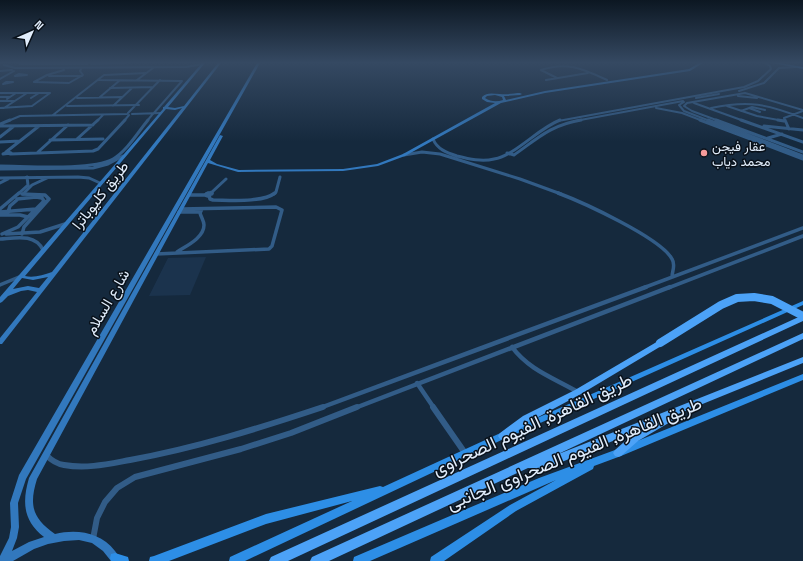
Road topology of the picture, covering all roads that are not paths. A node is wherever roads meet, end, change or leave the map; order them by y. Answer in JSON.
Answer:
{"nodes":[{"id":1,"x":85,"y":89,"type":"edge"},
{"id":2,"x":88,"y":89,"type":"edge"},
{"id":3,"x":109,"y":89,"type":"edge"},
{"id":4,"x":131,"y":89,"type":"edge"},
{"id":5,"x":153,"y":89,"type":"edge"},
{"id":6,"x":175,"y":89,"type":"edge"},
{"id":7,"x":181,"y":89,"type":"edge"},
{"id":8,"x":199,"y":89,"type":"edge"},
{"id":9,"x":244,"y":89,"type":"edge"},
{"id":10,"x":246,"y":89,"type":"edge"},
{"id":11,"x":550,"y":89,"type":"edge"},
{"id":12,"x":565,"y":89,"type":"edge"},
{"id":13,"x":735,"y":89,"type":"edge"},
{"id":14,"x":742,"y":89,"type":"edge"},
{"id":15,"x":39,"y":92,"type":"junction"},
{"id":16,"x":0,"y":93,"type":"edge"},
{"id":17,"x":17,"y":93,"type":"junction"},
{"id":18,"x":27,"y":93,"type":"junction"},
{"id":19,"x":517,"y":94,"type":"junction"},
{"id":20,"x":711,"y":94,"type":"junction"},
{"id":21,"x":501,"y":95,"type":"junction"},
{"id":22,"x":522,"y":96,"type":"junction"},
{"id":23,"x":0,"y":97,"type":"edge"},
{"id":24,"x":10,"y":97,"type":"junction"},
{"id":25,"x":122,"y":97,"type":"junction"},
{"id":26,"x":31,"y":98,"type":"dead end"},
{"id":27,"x":77,"y":98,"type":"junction"},
{"id":28,"x":99,"y":98,"type":"junction"},
{"id":29,"x":7,"y":99,"type":"dead end"},
{"id":30,"x":0,"y":101,"type":"edge"},
{"id":31,"x":15,"y":101,"type":"junction"},
{"id":32,"x":693,"y":101,"type":"junction"},
{"id":33,"x":502,"y":102,"type":"junction"},
{"id":34,"x":137,"y":105,"type":"junction"},
{"id":35,"x":67,"y":106,"type":"junction"},
{"id":36,"x":113,"y":106,"type":"junction"},
{"id":37,"x":725,"y":106,"type":"junction"},
{"id":38,"x":184,"y":107,"type":"junction"},
{"id":39,"x":0,"y":108,"type":"edge"},
{"id":40,"x":4,"y":108,"type":"junction"},
{"id":41,"x":164,"y":108,"type":"junction"},
{"id":42,"x":642,"y":108,"type":"junction"},
{"id":43,"x":710,"y":108,"type":"junction"},
{"id":44,"x":748,"y":108,"type":"junction"},
{"id":45,"x":772,"y":108,"type":"junction"},
{"id":46,"x":765,"y":110,"type":"junction"},
{"id":47,"x":612,"y":111,"type":"junction"},
{"id":48,"x":741,"y":111,"type":"junction"},
{"id":49,"x":803,"y":111,"type":"edge"},
{"id":50,"x":180,"y":112,"type":"junction"},
{"id":51,"x":602,"y":112,"type":"junction"},
{"id":52,"x":687,"y":112,"type":"junction"},
{"id":53,"x":760,"y":112,"type":"junction"},
{"id":54,"x":616,"y":113,"type":"junction"},
{"id":55,"x":682,"y":113,"type":"junction"},
{"id":56,"x":129,"y":114,"type":"junction"},
{"id":57,"x":152,"y":114,"type":"junction"},
{"id":58,"x":159,"y":114,"type":"junction"},
{"id":59,"x":606,"y":114,"type":"junction"},
{"id":60,"x":54,"y":115,"type":"junction"},
{"id":61,"x":80,"y":115,"type":"junction"},
{"id":62,"x":103,"y":115,"type":"junction"},
{"id":63,"x":793,"y":115,"type":"junction"},
{"id":64,"x":757,"y":116,"type":"junction"},
{"id":65,"x":803,"y":118,"type":"edge"},
{"id":66,"x":784,"y":121,"type":"junction"},
{"id":67,"x":93,"y":124,"type":"junction"},
{"id":68,"x":755,"y":124,"type":"junction"},
{"id":69,"x":0,"y":125,"type":"edge"},
{"id":70,"x":69,"y":125,"type":"junction"},
{"id":71,"x":14,"y":126,"type":"junction"},
{"id":72,"x":40,"y":126,"type":"junction"},
{"id":73,"x":44,"y":126,"type":"junction"},
{"id":74,"x":115,"y":129,"type":"junction"},
{"id":75,"x":789,"y":129,"type":"junction"},
{"id":76,"x":803,"y":130,"type":"edge"},
{"id":77,"x":782,"y":134,"type":"junction"},
{"id":78,"x":0,"y":137,"type":"edge"},
{"id":79,"x":768,"y":138,"type":"junction"},
{"id":80,"x":103,"y":139,"type":"junction"},
{"id":81,"x":433,"y":139,"type":"junction"},
{"id":82,"x":50,"y":140,"type":"junction"},
{"id":83,"x":77,"y":140,"type":"junction"},
{"id":84,"x":20,"y":141,"type":"junction"},
{"id":85,"x":0,"y":142,"type":"edge"},
{"id":86,"x":803,"y":142,"type":"edge"},
{"id":87,"x":38,"y":152,"type":"junction"},
{"id":88,"x":61,"y":152,"type":"junction"},
{"id":89,"x":803,"y":152,"type":"edge"},
{"id":90,"x":507,"y":153,"type":"junction"},
{"id":91,"x":4,"y":154,"type":"edge"},
{"id":92,"x":404,"y":155,"type":"junction"},
{"id":93,"x":456,"y":155,"type":"junction"},
{"id":94,"x":123,"y":156,"type":"junction"},
{"id":95,"x":803,"y":156,"type":"edge"},
{"id":96,"x":452,"y":158,"type":"junction"},
{"id":97,"x":803,"y":159,"type":"edge"},
{"id":98,"x":208,"y":161,"type":"junction"},
{"id":99,"x":0,"y":166,"type":"edge"},
{"id":100,"x":88,"y":168,"type":"junction"},
{"id":101,"x":0,"y":169,"type":"edge"},
{"id":102,"x":28,"y":177,"type":"junction"},
{"id":103,"x":48,"y":177,"type":"junction"},
{"id":104,"x":82,"y":177,"type":"junction"},
{"id":105,"x":280,"y":177,"type":"dead end"},
{"id":106,"x":0,"y":178,"type":"edge"},
{"id":107,"x":10,"y":178,"type":"junction"},
{"id":108,"x":226,"y":178,"type":"dead end"},
{"id":109,"x":0,"y":183,"type":"edge"},
{"id":110,"x":100,"y":183,"type":"junction"},
{"id":111,"x":28,"y":185,"type":"junction"},
{"id":112,"x":32,"y":185,"type":"junction"},
{"id":113,"x":22,"y":194,"type":"junction"},
{"id":114,"x":190,"y":194,"type":"junction"},
{"id":115,"x":211,"y":194,"type":"junction"},
{"id":116,"x":17,"y":199,"type":"junction"},
{"id":117,"x":4,"y":206,"type":"junction"},
{"id":118,"x":10,"y":206,"type":"junction"},
{"id":119,"x":36,"y":208,"type":"junction"},
{"id":120,"x":0,"y":209,"type":"edge"},
{"id":121,"x":201,"y":210,"type":"junction"},
{"id":122,"x":180,"y":211,"type":"junction"},
{"id":123,"x":8,"y":212,"type":"junction"},
{"id":124,"x":18,"y":213,"type":"junction"},
{"id":125,"x":0,"y":214,"type":"edge"},
{"id":126,"x":28,"y":217,"type":"junction"},
{"id":127,"x":65,"y":224,"type":"junction"},
{"id":128,"x":803,"y":228,"type":"edge"},
{"id":129,"x":40,"y":232,"type":"junction"},
{"id":130,"x":1,"y":234,"type":"edge"},
{"id":131,"x":22,"y":234,"type":"junction"},
{"id":132,"x":803,"y":236,"type":"edge"},
{"id":133,"x":0,"y":239,"type":"edge"},
{"id":134,"x":33,"y":240,"type":"junction"},
{"id":135,"x":43,"y":250,"type":"junction"},
{"id":136,"x":176,"y":253,"type":"junction"},
{"id":137,"x":156,"y":254,"type":"junction"},
{"id":138,"x":54,"y":273,"type":"junction"},
{"id":139,"x":21,"y":276,"type":"junction"},
{"id":140,"x":672,"y":277,"type":"junction"},
{"id":141,"x":0,"y":285,"type":"edge"},
{"id":142,"x":40,"y":291,"type":"junction"},
{"id":143,"x":2,"y":294,"type":"edge"},
{"id":144,"x":0,"y":301,"type":"edge"},
{"id":145,"x":803,"y":302,"type":"edge"},
{"id":146,"x":803,"y":317,"type":"edge"},
{"id":147,"x":562,"y":318,"type":"junction"},
{"id":148,"x":545,"y":325,"type":"junction"},
{"id":149,"x":569,"y":326,"type":"junction"},
{"id":150,"x":552,"y":332,"type":"junction"},
{"id":151,"x":803,"y":336,"type":"edge"},
{"id":152,"x":0,"y":342,"type":"edge"},
{"id":153,"x":512,"y":347,"type":"junction"},
{"id":154,"x":803,"y":360,"type":"edge"},
{"id":155,"x":85,"y":367,"type":"junction"},
{"id":156,"x":94,"y":367,"type":"junction"},
{"id":157,"x":803,"y":376,"type":"edge"},
{"id":158,"x":417,"y":383,"type":"junction"},
{"id":159,"x":578,"y":392,"type":"junction"},
{"id":160,"x":677,"y":411,"type":"junction"},
{"id":161,"x":503,"y":436,"type":"junction"},
{"id":162,"x":465,"y":453,"type":"junction"},
{"id":163,"x":618,"y":453,"type":"junction"},
{"id":164,"x":46,"y":455,"type":"junction"},
{"id":165,"x":598,"y":460,"type":"junction"},
{"id":166,"x":527,"y":464,"type":"junction"},
{"id":167,"x":390,"y":488,"type":"junction"},
{"id":168,"x":53,"y":538,"type":"junction"},
{"id":169,"x":92,"y":539,"type":"junction"},
{"id":170,"x":118,"y":560,"type":"edge"},
{"id":171,"x":3,"y":561,"type":"edge"},
{"id":172,"x":154,"y":561,"type":"edge"},
{"id":173,"x":234,"y":561,"type":"edge"},
{"id":174,"x":275,"y":561,"type":"edge"},
{"id":175,"x":316,"y":561,"type":"edge"},
{"id":176,"x":358,"y":561,"type":"edge"},
{"id":177,"x":435,"y":561,"type":"edge"}],
"edges":[{"from":1,"to":60,"type":"street"},
{"from":2,"to":27,"type":"street"},
{"from":3,"to":28,"type":"street"},
{"from":4,"to":25,"type":"street"},
{"from":5,"to":34,"type":"street"},
{"from":6,"to":57,"type":"street"},
{"from":7,"to":41,"type":"main road","name":"طريق كليوباترا"},
{"from":8,"to":38,"type":"main road","name":"طريق كليوباترا"},
{"from":9,"to":155,"type":"main road","name":"شارع السلام"},
{"from":10,"to":98,"type":"main road","name":"شارع السلام"},
{"from":11,"to":19,"type":"main road"},
{"from":12,"to":22,"type":"main road"},
{"from":13,"to":20,"type":"street"},
{"from":14,"to":20,"type":"street"},
{"from":15,"to":18,"type":"street"},
{"from":15,"to":26,"type":"street"},
{"from":15,"to":40,"type":"street"},
{"from":16,"to":17,"type":"street"},
{"from":17,"to":18,"type":"street"},
{"from":17,"to":24,"type":"street"},
{"from":18,"to":31,"type":"street"},
{"from":19,"to":21,"type":"main road"},
{"from":19,"to":22,"type":"main road"},
{"from":20,"to":32,"type":"street"},
{"from":20,"to":47,"type":"street"},
{"from":21,"to":33,"type":"main road"},
{"from":21,"to":33,"type":"main road"},
{"from":22,"to":33,"type":"main road"},
{"from":23,"to":24,"type":"street"},
{"from":24,"to":29,"type":"street"},
{"from":25,"to":28,"type":"street"},
{"from":25,"to":36,"type":"street"},
{"from":27,"to":28,"type":"street"},
{"from":27,"to":35,"type":"street"},
{"from":30,"to":31,"type":"street"},
{"from":31,"to":40,"type":"street"},
{"from":32,"to":42,"type":"street"},
{"from":32,"to":43,"type":"street"},
{"from":32,"to":49,"type":"street"},
{"from":32,"to":52,"type":"street"},
{"from":32,"to":79,"type":"street"},
{"from":33,"to":81,"type":"main road"},
{"from":34,"to":36,"type":"street"},
{"from":34,"to":56,"type":"street"},
{"from":35,"to":36,"type":"street"},
{"from":35,"to":60,"type":"street"},
{"from":37,"to":43,"type":"street"},
{"from":37,"to":45,"type":"street"},
{"from":37,"to":48,"type":"street"},
{"from":38,"to":41,"type":"main road"},
{"from":38,"to":50,"type":"main road","name":"طريق كليوباترا"},
{"from":39,"to":40,"type":"street"},
{"from":41,"to":58,"type":"main road","name":"طريق كليوباترا"},
{"from":42,"to":54,"type":"street"},
{"from":42,"to":55,"type":"street"},
{"from":43,"to":68,"type":"street"},
{"from":44,"to":46,"type":"street"},
{"from":44,"to":48,"type":"street"},
{"from":44,"to":53,"type":"street"},
{"from":45,"to":46,"type":"street"},
{"from":45,"to":63,"type":"street"},
{"from":46,"to":53,"type":"street"},
{"from":47,"to":51,"type":"street"},
{"from":47,"to":54,"type":"street"},
{"from":48,"to":64,"type":"street"},
{"from":49,"to":63,"type":"street"},
{"from":50,"to":58,"type":"main road"},
{"from":50,"to":138,"type":"main road","name":"طريق كليوباترا"},
{"from":51,"to":59,"type":"street"},
{"from":51,"to":90,"type":"street"},
{"from":52,"to":55,"type":"street"},
{"from":52,"to":95,"type":"street"},
{"from":53,"to":64,"type":"street"},
{"from":54,"to":59,"type":"street"},
{"from":55,"to":97,"type":"street"},
{"from":56,"to":57,"type":"street"},
{"from":56,"to":61,"type":"street"},
{"from":56,"to":62,"type":"street"},
{"from":56,"to":74,"type":"street"},
{"from":57,"to":58,"type":"street"},
{"from":57,"to":99,"type":"street"},
{"from":58,"to":94,"type":"main road","name":"طريق كليوباترا"},
{"from":59,"to":90,"type":"street"},
{"from":60,"to":61,"type":"street"},
{"from":60,"to":69,"type":"street"},
{"from":61,"to":62,"type":"street"},
{"from":61,"to":69,"type":"street"},
{"from":62,"to":67,"type":"street"},
{"from":63,"to":65,"type":"street"},
{"from":63,"to":66,"type":"street"},
{"from":64,"to":66,"type":"street"},
{"from":66,"to":75,"type":"street"},
{"from":67,"to":70,"type":"street"},
{"from":67,"to":83,"type":"street"},
{"from":68,"to":75,"type":"street"},
{"from":68,"to":77,"type":"street"},
{"from":69,"to":71,"type":"street"},
{"from":70,"to":73,"type":"street"},
{"from":70,"to":82,"type":"street"},
{"from":71,"to":72,"type":"street"},
{"from":71,"to":78,"type":"street"},
{"from":72,"to":73,"type":"street"},
{"from":72,"to":84,"type":"street"},
{"from":73,"to":91,"type":"street"},
{"from":74,"to":80,"type":"street"},
{"from":74,"to":88,"type":"street"},
{"from":75,"to":76,"type":"street"},
{"from":77,"to":79,"type":"street"},
{"from":77,"to":86,"type":"street"},
{"from":79,"to":89,"type":"street"},
{"from":80,"to":83,"type":"street"},
{"from":80,"to":88,"type":"street"},
{"from":81,"to":92,"type":"main road"},
{"from":81,"to":93,"type":"street"},
{"from":82,"to":83,"type":"street"},
{"from":82,"to":87,"type":"street"},
{"from":84,"to":85,"type":"street"},
{"from":84,"to":91,"type":"street"},
{"from":87,"to":88,"type":"street"},
{"from":87,"to":91,"type":"street"},
{"from":88,"to":91,"type":"street"},
{"from":90,"to":93,"type":"street"},
{"from":92,"to":96,"type":"street"},
{"from":92,"to":98,"type":"main road"},
{"from":93,"to":96,"type":"street"},
{"from":94,"to":100,"type":"street"},
{"from":94,"to":110,"type":"main road","name":"طريق كليوباترا"},
{"from":96,"to":140,"type":"street"},
{"from":98,"to":114,"type":"main road","name":"شارع السلام"},
{"from":100,"to":101,"type":"street"},
{"from":100,"to":104,"type":"street"},
{"from":102,"to":103,"type":"street"},
{"from":102,"to":107,"type":"street"},
{"from":102,"to":111,"type":"street"},
{"from":103,"to":104,"type":"street"},
{"from":103,"to":112,"type":"street"},
{"from":104,"to":110,"type":"street"},
{"from":105,"to":115,"type":"street"},
{"from":106,"to":107,"type":"street"},
{"from":107,"to":109,"type":"street"},
{"from":108,"to":115,"type":"street"},
{"from":110,"to":127,"type":"main road","name":"طريق كليوباترا"},
{"from":111,"to":112,"type":"street"},
{"from":111,"to":117,"type":"street"},
{"from":112,"to":113,"type":"street"},
{"from":113,"to":116,"type":"street"},
{"from":113,"to":131,"type":"street"},
{"from":114,"to":115,"type":"street"},
{"from":114,"to":122,"type":"main road","name":"شارع السلام"},
{"from":116,"to":118,"type":"street"},
{"from":116,"to":119,"type":"street"},
{"from":117,"to":118,"type":"street"},
{"from":117,"to":120,"type":"street"},
{"from":118,"to":123,"type":"street"},
{"from":119,"to":124,"type":"street"},
{"from":119,"to":126,"type":"street"},
{"from":121,"to":122,"type":"street"},
{"from":121,"to":136,"type":"street"},
{"from":121,"to":136,"type":"street"},
{"from":122,"to":137,"type":"main road","name":"شارع السلام"},
{"from":123,"to":124,"type":"street"},
{"from":123,"to":125,"type":"street"},
{"from":124,"to":125,"type":"street"},
{"from":124,"to":126,"type":"street"},
{"from":126,"to":130,"type":"street"},
{"from":127,"to":129,"type":"street"},
{"from":127,"to":135,"type":"main road","name":"طريق كليوباترا"},
{"from":128,"to":140,"type":"street"},
{"from":129,"to":131,"type":"street"},
{"from":129,"to":134,"type":"street"},
{"from":130,"to":131,"type":"street"},
{"from":132,"to":149,"type":"street"},
{"from":133,"to":134,"type":"street"},
{"from":134,"to":135,"type":"street"},
{"from":135,"to":139,"type":"main road","name":"طريق كليوباترا"},
{"from":136,"to":137,"type":"street"},
{"from":137,"to":156,"type":"main road","name":"شارع السلام"},
{"from":138,"to":139,"type":"main road"},
{"from":138,"to":142,"type":"main road","name":"طريق كليوباترا"},
{"from":139,"to":141,"type":"street"},
{"from":139,"to":143,"type":"main road","name":"طريق كليوباترا"},
{"from":140,"to":147,"type":"street"},
{"from":142,"to":143,"type":"main road"},
{"from":142,"to":152,"type":"main road","name":"طريق كليوباترا"},
{"from":143,"to":144,"type":"main road","name":"طريق كليوباترا"},
{"from":145,"to":161,"type":"main road"},
{"from":146,"to":159,"type":"highway","bridge":true},
{"from":146,"to":174,"type":"highway","name":"طريق القاهرة, الفيوم الصحراوى"},
{"from":147,"to":148,"type":"street"},
{"from":147,"to":149,"type":"street"},
{"from":148,"to":150,"type":"street"},
{"from":148,"to":164,"type":"street"},
{"from":149,"to":150,"type":"street"},
{"from":150,"to":153,"type":"street"},
{"from":151,"to":166,"type":"highway"},
{"from":153,"to":158,"type":"street"},
{"from":153,"to":159,"type":"street"},
{"from":154,"to":160,"type":"highway"},
{"from":155,"to":156,"type":"main road"},
{"from":155,"to":171,"type":"main road","name":"شارع السلام"},
{"from":156,"to":164,"type":"main road","name":"شارع السلام"},
{"from":157,"to":163,"type":"main road","name":"طريق القاهرة, الفيوم الصحراوى الجانبى"},
{"from":158,"to":162,"type":"street"},
{"from":158,"to":169,"type":"street"},
{"from":159,"to":161,"type":"highway"},
{"from":160,"to":163,"type":"highway"},
{"from":160,"to":166,"type":"highway"},
{"from":161,"to":162,"type":"main road"},
{"from":162,"to":167,"type":"main road"},
{"from":163,"to":165,"type":"main road","name":"طريق القاهرة, الفيوم الصحراوى الجانبى"},
{"from":164,"to":168,"type":"main road","name":"شارع السلام"},
{"from":165,"to":176,"type":"main road","name":"طريق القاهرة, الفيوم الصحراوى الجانبى"},
{"from":165,"to":177,"type":"main road"},
{"from":166,"to":175,"type":"highway"},
{"from":167,"to":172,"type":"main road"},
{"from":167,"to":173,"type":"main road"},
{"from":168,"to":169,"type":"main road"},
{"from":168,"to":171,"type":"main road"},
{"from":169,"to":170,"type":"main road"}]}
